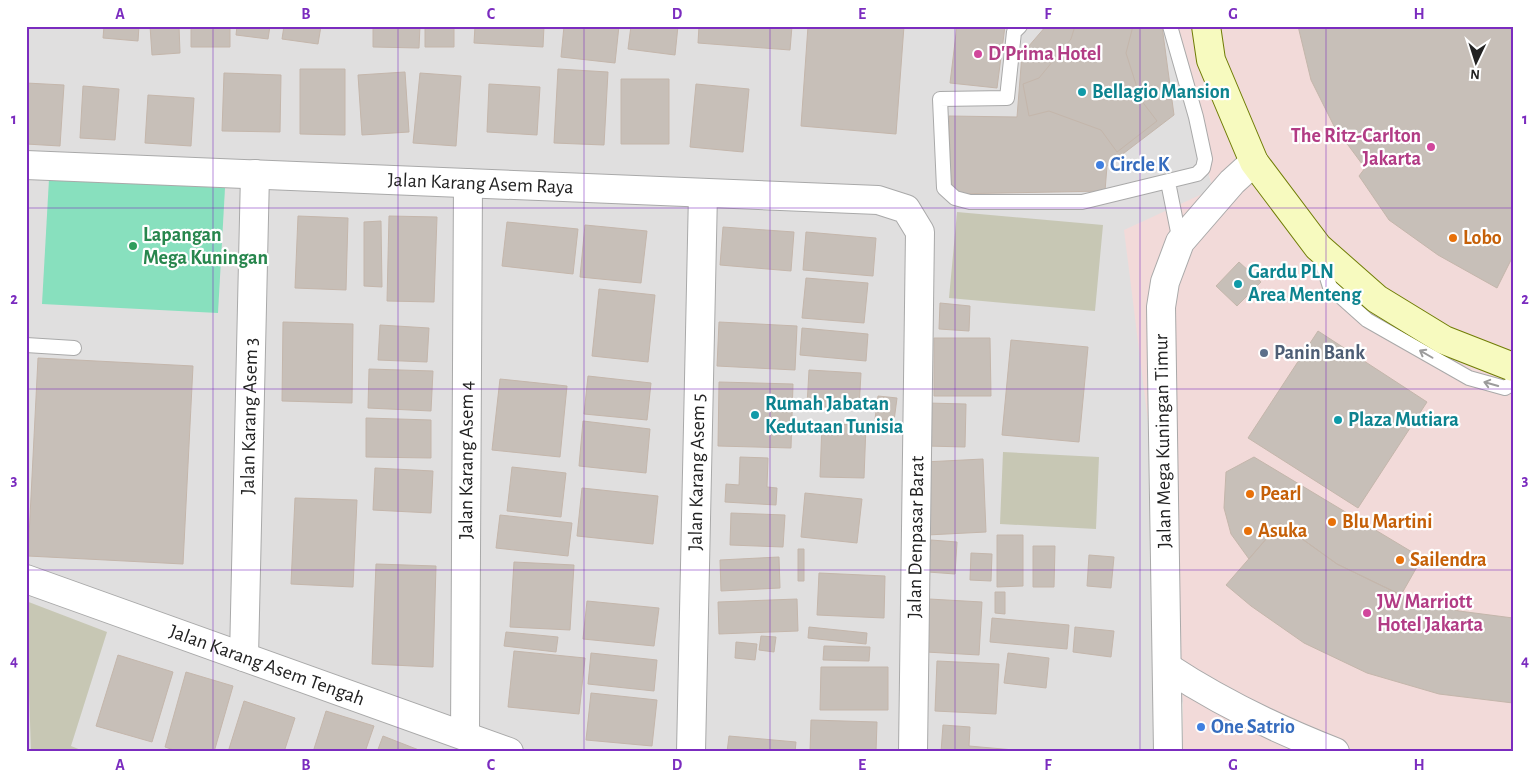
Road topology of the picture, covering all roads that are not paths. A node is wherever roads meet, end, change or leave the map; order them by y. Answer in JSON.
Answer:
{"nodes":[{"id":1,"x":1020,"y":26,"type":"edge"},
{"id":2,"x":1170,"y":26,"type":"edge"},
{"id":3,"x":1206,"y":26,"type":"edge"},
{"id":4,"x":1254,"y":162,"type":"junction"},
{"id":5,"x":26,"y":165,"type":"edge"},
{"id":6,"x":255,"y":174,"type":"junction"},
{"id":7,"x":1168,"y":182,"type":"junction"},
{"id":8,"x":468,"y":183,"type":"junction"},
{"id":9,"x":703,"y":193,"type":"junction"},
{"id":10,"x":920,"y":232,"type":"joint"},
{"id":11,"x":1180,"y":242,"type":"junction"},
{"id":12,"x":1318,"y":247,"type":"junction"},
{"id":13,"x":26,"y":345,"type":"edge"},
{"id":14,"x":74,"y":348,"type":"dead end"},
{"id":15,"x":1513,"y":367,"type":"edge"},
{"id":16,"x":1513,"y":383,"type":"edge"},
{"id":17,"x":26,"y":579,"type":"edge"},
{"id":18,"x":244,"y":657,"type":"junction"},
{"id":19,"x":1167,"y":667,"type":"junction"},
{"id":20,"x":466,"y":736,"type":"junction"},
{"id":21,"x":509,"y":752,"type":"edge"},
{"id":22,"x":691,"y":752,"type":"edge"},
{"id":23,"x":913,"y":752,"type":"edge"},
{"id":24,"x":1168,"y":752,"type":"edge"},
{"id":25,"x":1335,"y":752,"type":"edge"}],
"edges":[{"from":1,"to":7,"type":"lane"},
{"from":2,"to":7,"type":"lane"},
{"from":3,"to":4,"type":"main road"},
{"from":4,"to":11,"type":"street","name":"Jalan Mega Kuningan Timur"},
{"from":4,"to":12,"type":"main road"},
{"from":5,"to":6,"type":"street","name":"Jalan Karang Asem Raya"},
{"from":6,"to":8,"type":"street","name":"Jalan Karang Asem Raya"},
{"from":6,"to":18,"type":"street","name":"Jalan Karang Asem 3"},
{"from":7,"to":11,"type":"lane"},
{"from":8,"to":9,"type":"street","name":"Jalan Karang Asem Raya"},
{"from":8,"to":20,"type":"street","name":"Jalan Karang Asem 4"},
{"from":9,"to":10,"type":"street","name":"Jalan Karang Asem Raya"},
{"from":9,"to":22,"type":"street","name":"Jalan Karang Asem 5"},
{"from":10,"to":23,"type":"street","name":"Jalan Denpasar Barat"},
{"from":11,"to":19,"type":"street","name":"Jalan Mega Kuningan Timur"},
{"from":12,"to":15,"type":"main road"},
{"from":16,"to":12,"type":"lane","one_way":true},
{"from":13,"to":14,"type":"lane"},
{"from":17,"to":18,"type":"street","name":"Jalan Karang Asem Tengah"},
{"from":18,"to":20,"type":"street","name":"Jalan Karang Asem Tengah"},
{"from":19,"to":24,"type":"street","name":"Jalan Mega Kuningan Timur"},
{"from":19,"to":25,"type":"street"},
{"from":20,"to":21,"type":"street","name":"Jalan Karang Asem Tengah"}]}
